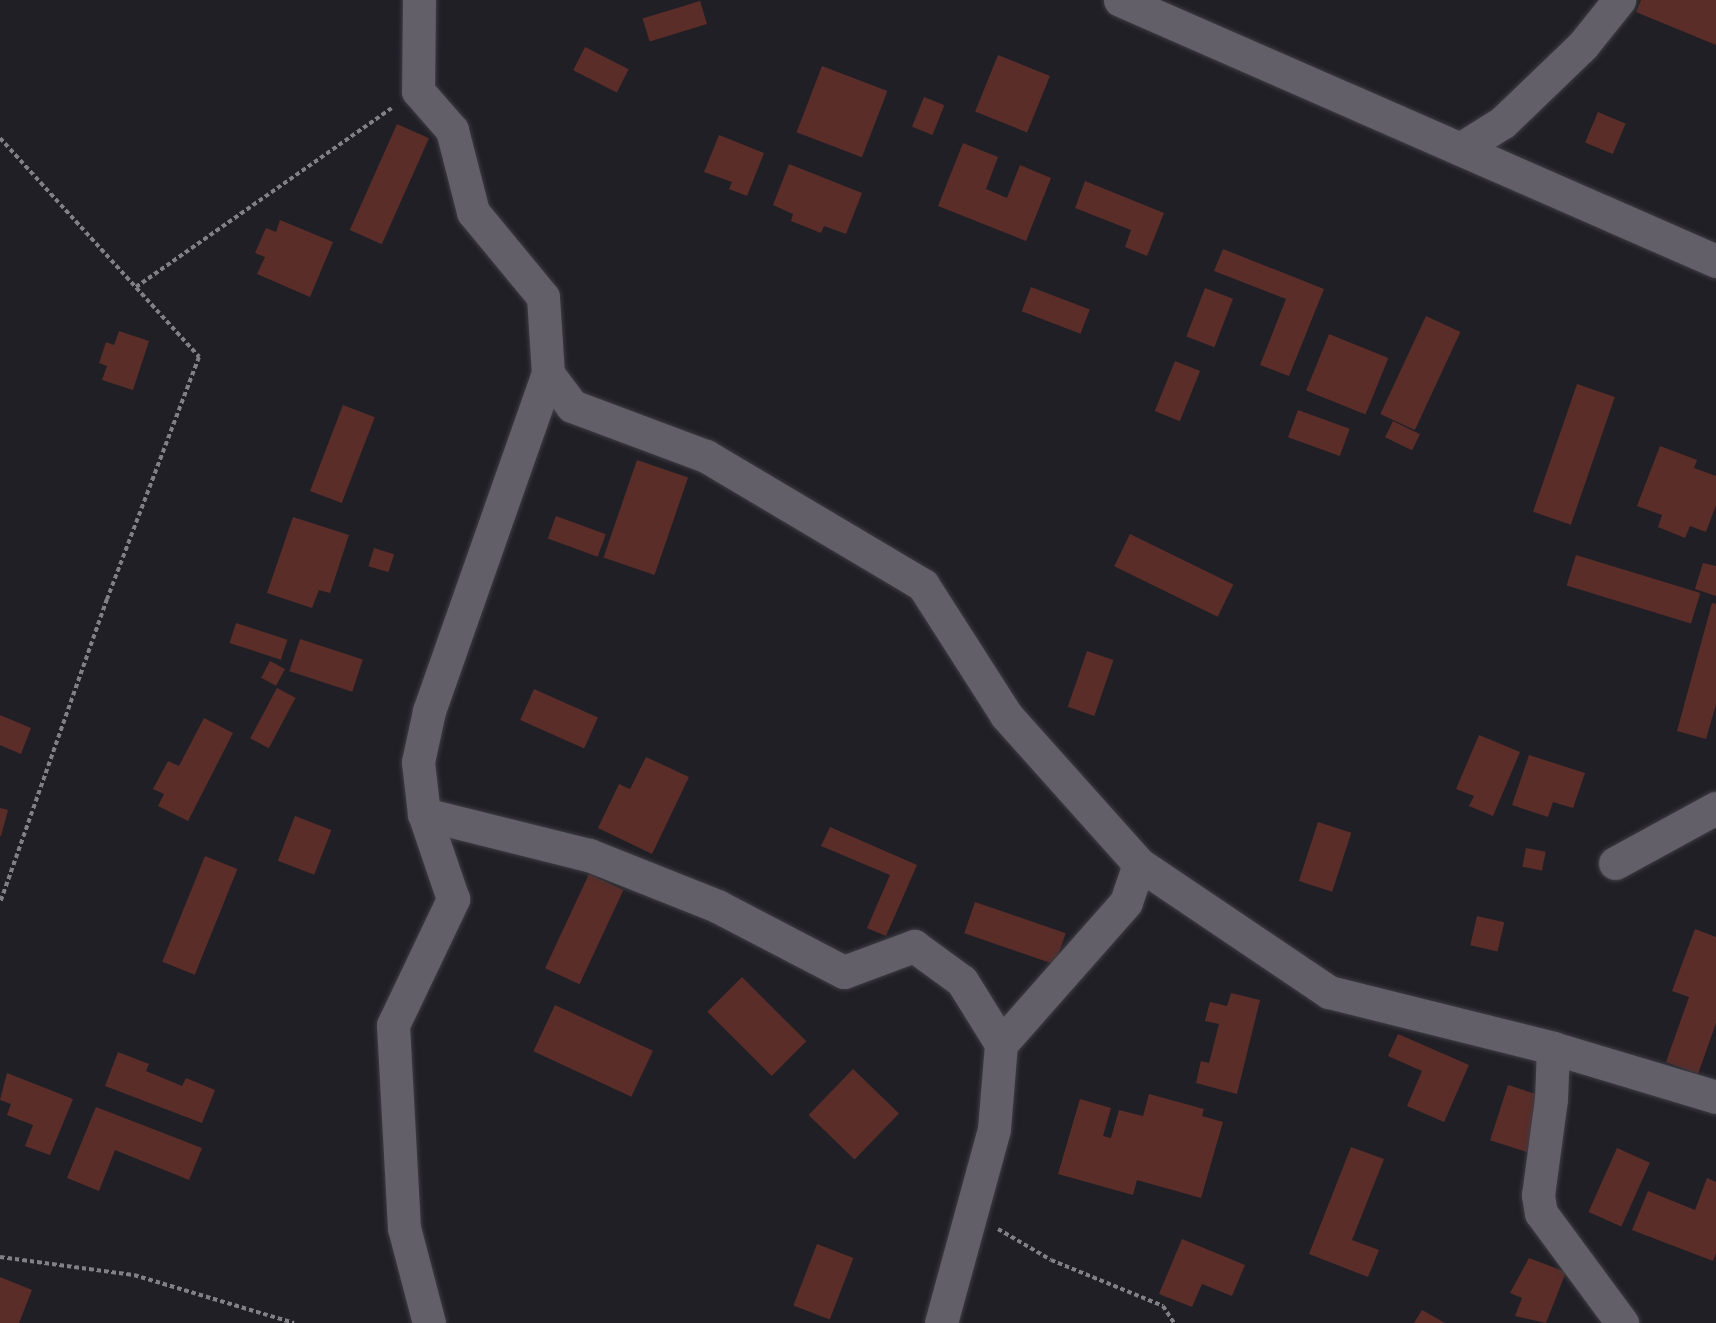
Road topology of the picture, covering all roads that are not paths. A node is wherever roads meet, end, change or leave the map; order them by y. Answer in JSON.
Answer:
{"nodes":[{"id":1,"x":419,"y":0,"type":"edge"},
{"id":2,"x":1120,"y":0,"type":"edge"},
{"id":3,"x":1619,"y":0,"type":"edge"},
{"id":4,"x":1460,"y":149,"type":"junction"},
{"id":5,"x":1716,"y":261,"type":"edge"},
{"id":6,"x":548,"y":374,"type":"junction"},
{"id":7,"x":1716,"y":808,"type":"edge"},
{"id":8,"x":424,"y":814,"type":"junction"},
{"id":9,"x":1139,"y":864,"type":"junction"},
{"id":10,"x":1615,"y":864,"type":"dead end"},
{"id":11,"x":1001,"y":1044,"type":"junction"},
{"id":12,"x":1553,"y":1048,"type":"junction"},
{"id":13,"x":1716,"y":1097,"type":"edge"},
{"id":14,"x":429,"y":1323,"type":"edge"},
{"id":15,"x":941,"y":1323,"type":"edge"},
{"id":16,"x":1622,"y":1323,"type":"edge"}],
"edges":[{"from":1,"to":6,"type":"street"},
{"from":2,"to":4,"type":"street"},
{"from":3,"to":4,"type":"street"},
{"from":4,"to":5,"type":"street"},
{"from":6,"to":8,"type":"street"},
{"from":6,"to":9,"type":"street"},
{"from":7,"to":10,"type":"street"},
{"from":8,"to":11,"type":"street"},
{"from":8,"to":14,"type":"street"},
{"from":9,"to":11,"type":"street"},
{"from":9,"to":12,"type":"street"},
{"from":11,"to":15,"type":"street"},
{"from":12,"to":13,"type":"street"},
{"from":12,"to":16,"type":"street"}]}
